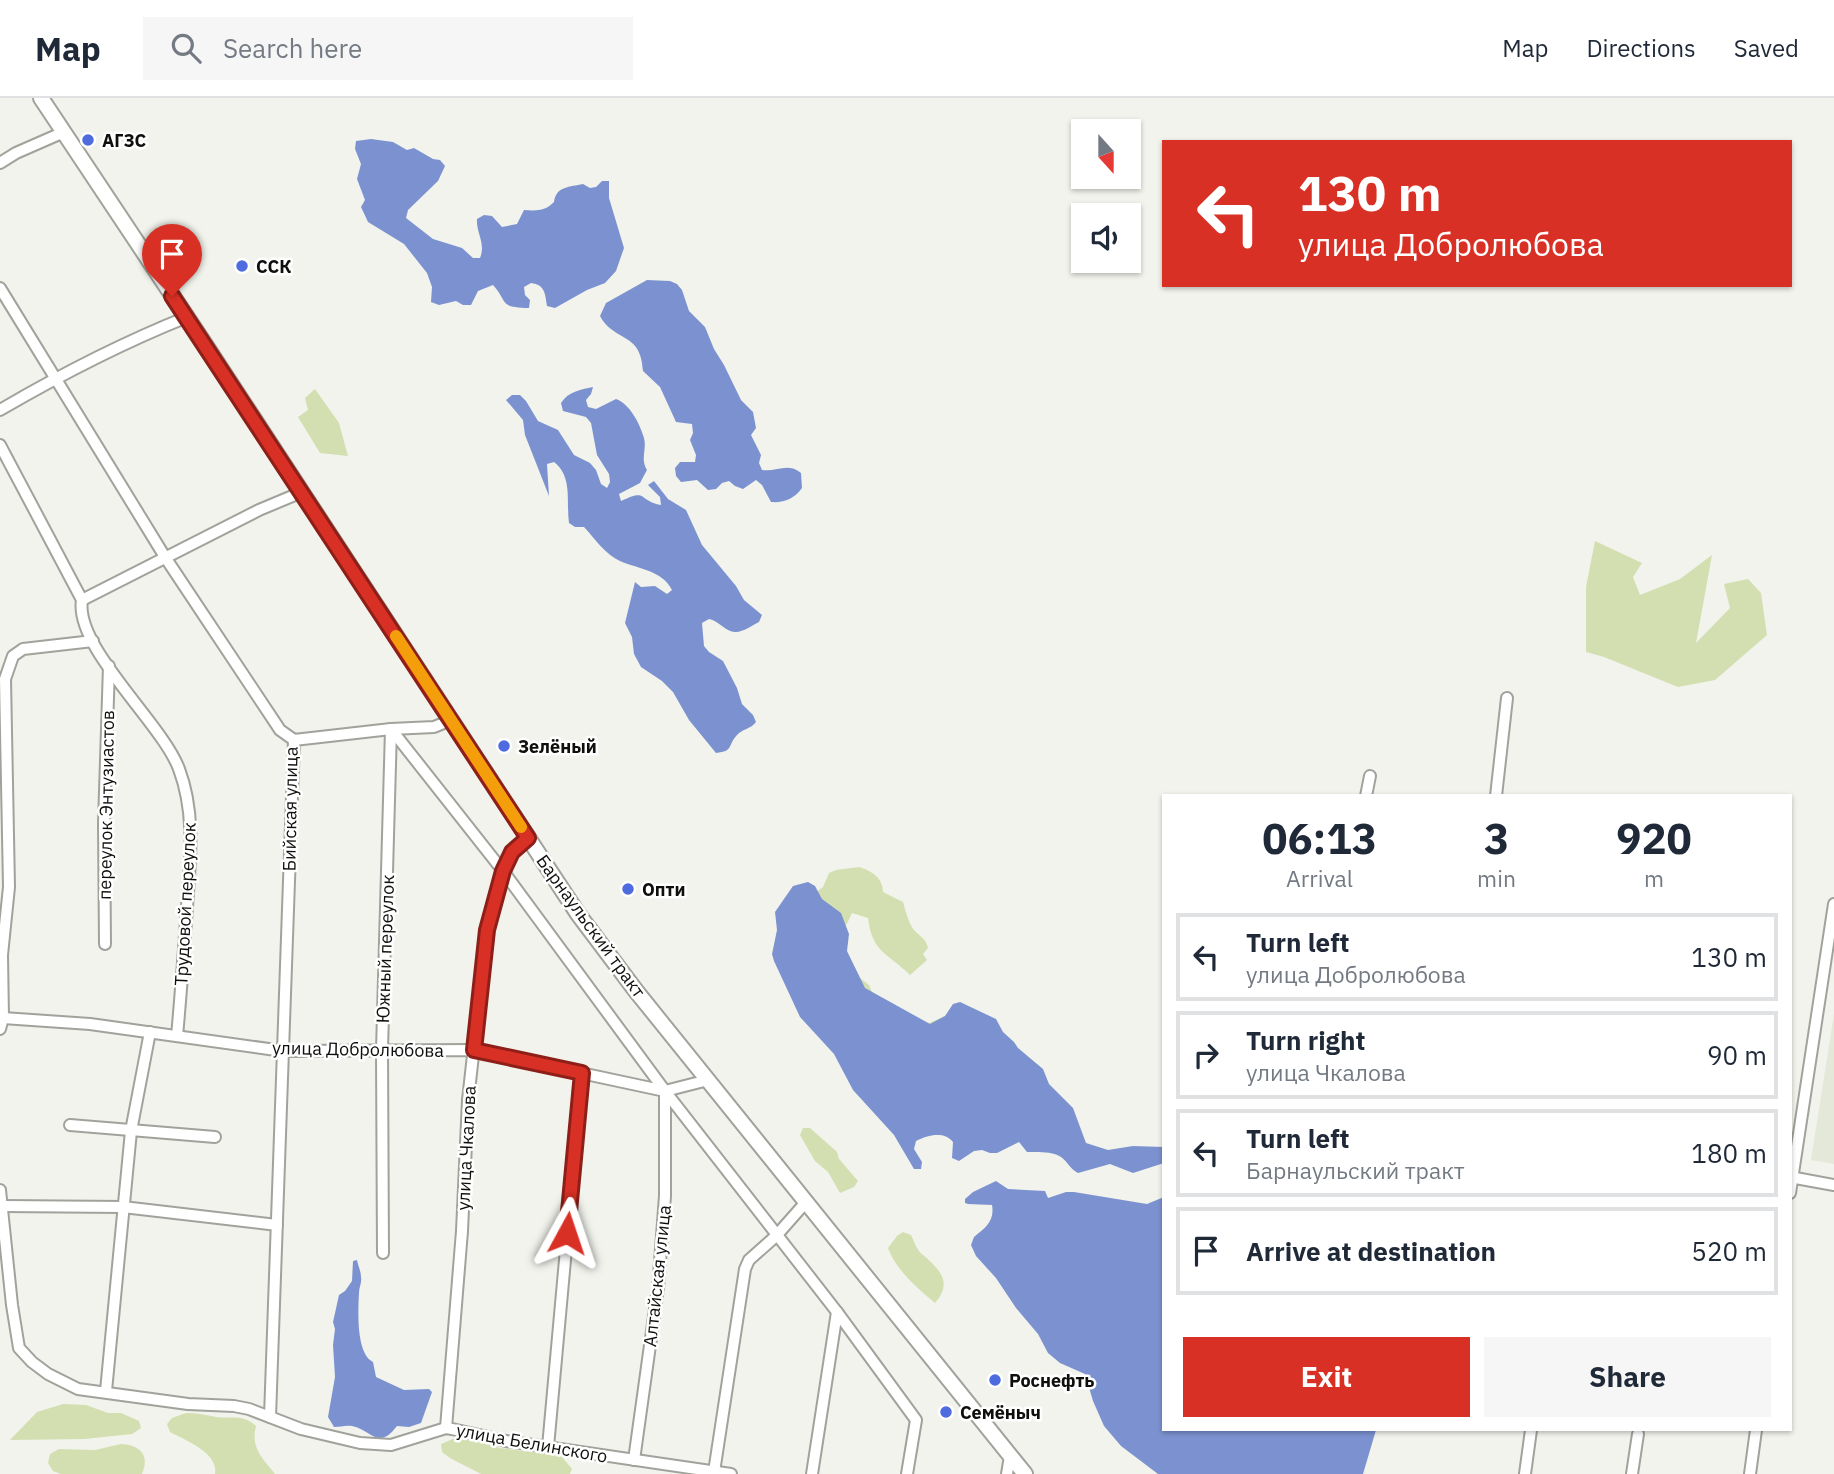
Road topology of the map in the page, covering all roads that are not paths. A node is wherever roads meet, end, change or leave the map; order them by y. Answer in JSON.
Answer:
{"nodes":[{"id":1,"x":41,"y":98,"type":"edge"},
{"id":2,"x":64,"y":132,"type":"junction"},
{"id":3,"x":0,"y":163,"type":"edge"},
{"id":4,"x":0,"y":288,"type":"edge"},
{"id":5,"x":187,"y":317,"type":"junction"},
{"id":6,"x":56,"y":377,"type":"junction"},
{"id":7,"x":0,"y":410,"type":"edge"},
{"id":8,"x":0,"y":445,"type":"edge"},
{"id":9,"x":302,"y":492,"type":"junction"},
{"id":10,"x":164,"y":557,"type":"junction"},
{"id":11,"x":82,"y":600,"type":"junction"},
{"id":12,"x":93,"y":641,"type":"junction"},
{"id":13,"x":109,"y":666,"type":"junction"},
{"id":14,"x":1507,"y":698,"type":"dead end"},
{"id":15,"x":451,"y":720,"type":"junction"},
{"id":16,"x":391,"y":729,"type":"junction"},
{"id":17,"x":294,"y":740,"type":"junction"},
{"id":18,"x":1370,"y":776,"type":"dead end"},
{"id":19,"x":1366,"y":794,"type":"edge"},
{"id":20,"x":1496,"y":794,"type":"edge"},
{"id":21,"x":528,"y":838,"type":"junction"},
{"id":22,"x":503,"y":871,"type":"junction"},
{"id":23,"x":1834,"y":904,"type":"edge"},
{"id":24,"x":105,"y":944,"type":"dead end"},
{"id":25,"x":2,"y":1024,"type":"edge"},
{"id":26,"x":150,"y":1032,"type":"junction"},
{"id":27,"x":177,"y":1036,"type":"junction"},
{"id":28,"x":382,"y":1050,"type":"junction"},
{"id":29,"x":474,"y":1050,"type":"junction"},
{"id":30,"x":282,"y":1051,"type":"junction"},
{"id":31,"x":582,"y":1073,"type":"junction"},
{"id":32,"x":708,"y":1080,"type":"junction"},
{"id":33,"x":665,"y":1091,"type":"junction"},
{"id":34,"x":70,"y":1125,"type":"dead end"},
{"id":35,"x":131,"y":1131,"type":"junction"},
{"id":36,"x":215,"y":1137,"type":"dead end"},
{"id":37,"x":1792,"y":1171,"type":"edge"},
{"id":38,"x":1792,"y":1177,"type":"edge"},
{"id":39,"x":1834,"y":1185,"type":"edge"},
{"id":40,"x":0,"y":1190,"type":"edge"},
{"id":41,"x":806,"y":1202,"type":"junction"},
{"id":42,"x":2,"y":1206,"type":"junction"},
{"id":43,"x":123,"y":1208,"type":"junction"},
{"id":44,"x":277,"y":1225,"type":"junction"},
{"id":45,"x":776,"y":1237,"type":"junction"},
{"id":46,"x":383,"y":1253,"type":"dead end"},
{"id":47,"x":836,"y":1312,"type":"junction"},
{"id":48,"x":106,"y":1391,"type":"junction"},
{"id":49,"x":270,"y":1417,"type":"junction"},
{"id":50,"x":446,"y":1428,"type":"junction"},
{"id":51,"x":1531,"y":1431,"type":"edge"},
{"id":52,"x":1756,"y":1431,"type":"edge"},
{"id":53,"x":1638,"y":1434,"type":"dead end"},
{"id":54,"x":548,"y":1447,"type":"junction"},
{"id":55,"x":1010,"y":1456,"type":"junction"},
{"id":56,"x":634,"y":1460,"type":"junction"},
{"id":57,"x":714,"y":1472,"type":"junction"},
{"id":58,"x":731,"y":1474,"type":"edge"},
{"id":59,"x":812,"y":1474,"type":"edge"},
{"id":60,"x":907,"y":1474,"type":"edge"},
{"id":61,"x":1007,"y":1474,"type":"edge"},
{"id":62,"x":1025,"y":1474,"type":"edge"},
{"id":63,"x":1525,"y":1474,"type":"edge"},
{"id":64,"x":1632,"y":1474,"type":"edge"},
{"id":65,"x":1750,"y":1474,"type":"edge"}],
"edges":[{"from":1,"to":2,"type":"main road","name":"Барнаульский тракт"},
{"from":2,"to":3,"type":"street"},
{"from":2,"to":5,"type":"main road","name":"Барнаульский тракт"},
{"from":4,"to":6,"type":"street","name":"Бийская улица"},
{"from":5,"to":6,"type":"street"},
{"from":5,"to":9,"type":"main road","name":"Барнаульский тракт"},
{"from":6,"to":7,"type":"street"},
{"from":6,"to":10,"type":"street","name":"Бийская улица"},
{"from":8,"to":11,"type":"street","name":"Трудовой переулок"},
{"from":9,"to":10,"type":"street"},
{"from":9,"to":15,"type":"main road","name":"Барнаульский тракт"},
{"from":10,"to":11,"type":"street"},
{"from":10,"to":17,"type":"street","name":"Бийская улица"},
{"from":11,"to":12,"type":"street","name":"Трудовой переулок"},
{"from":12,"to":13,"type":"street","name":"Трудовой переулок"},
{"from":12,"to":25,"type":"street"},
{"from":13,"to":24,"type":"street","name":"переулок Энтузиастов"},
{"from":13,"to":27,"type":"street","name":"Трудовой переулок"},
{"from":14,"to":20,"type":"street"},
{"from":15,"to":16,"type":"street"},
{"from":15,"to":21,"type":"main road","name":"Барнаульский тракт"},
{"from":16,"to":17,"type":"street"},
{"from":16,"to":22,"type":"street"},
{"from":16,"to":28,"type":"street","name":"Южный переулок"},
{"from":17,"to":30,"type":"street","name":"Бийская улица"},
{"from":18,"to":19,"type":"street"},
{"from":21,"to":22,"type":"street","name":"улица Чкалова"},
{"from":21,"to":32,"type":"main road","name":"Барнаульский тракт"},
{"from":22,"to":29,"type":"street","name":"улица Чкалова"},
{"from":22,"to":33,"type":"street"},
{"from":23,"to":37,"type":"street"},
{"from":25,"to":26,"type":"street","name":"улица Добролюбова"},
{"from":26,"to":27,"type":"street","name":"улица Добролюбова"},
{"from":26,"to":35,"type":"street"},
{"from":27,"to":30,"type":"street","name":"улица Добролюбова"},
{"from":28,"to":29,"type":"street","name":"улица Добролюбова"},
{"from":28,"to":30,"type":"street","name":"улица Добролюбова"},
{"from":28,"to":46,"type":"street","name":"Южный переулок"},
{"from":29,"to":31,"type":"street","name":"улица Добролюбова"},
{"from":29,"to":50,"type":"street","name":"улица Чкалова"},
{"from":30,"to":44,"type":"street","name":"Бийская улица"},
{"from":31,"to":33,"type":"street","name":"улица Добролюбова"},
{"from":31,"to":54,"type":"street"},
{"from":32,"to":33,"type":"street","name":"улица Добролюбова"},
{"from":32,"to":41,"type":"main road","name":"Барнаульский тракт"},
{"from":33,"to":45,"type":"street"},
{"from":33,"to":56,"type":"street","name":"Алтайская улица"},
{"from":34,"to":35,"type":"street"},
{"from":35,"to":36,"type":"street"},
{"from":35,"to":43,"type":"street"},
{"from":38,"to":39,"type":"street"},
{"from":40,"to":42,"type":"street"},
{"from":41,"to":45,"type":"street"},
{"from":41,"to":55,"type":"main road","name":"Барнаульский тракт"},
{"from":42,"to":43,"type":"street"},
{"from":42,"to":48,"type":"street","name":"улица Белинского"},
{"from":43,"to":44,"type":"street"},
{"from":43,"to":48,"type":"street"},
{"from":44,"to":49,"type":"street","name":"Бийская улица"},
{"from":45,"to":47,"type":"street"},
{"from":45,"to":57,"type":"street"},
{"from":47,"to":59,"type":"street"},
{"from":47,"to":60,"type":"street"},
{"from":48,"to":49,"type":"street","name":"улица Белинского"},
{"from":49,"to":50,"type":"street","name":"улица Белинского"},
{"from":50,"to":54,"type":"street","name":"улица Белинского"},
{"from":51,"to":63,"type":"street"},
{"from":52,"to":65,"type":"street"},
{"from":53,"to":64,"type":"street"},
{"from":54,"to":56,"type":"street","name":"улица Белинского"},
{"from":55,"to":61,"type":"street"},
{"from":55,"to":62,"type":"main road","name":"Барнаульский тракт"},
{"from":56,"to":57,"type":"street","name":"улица Белинского"},
{"from":57,"to":58,"type":"street","name":"улица Белинского"}]}
